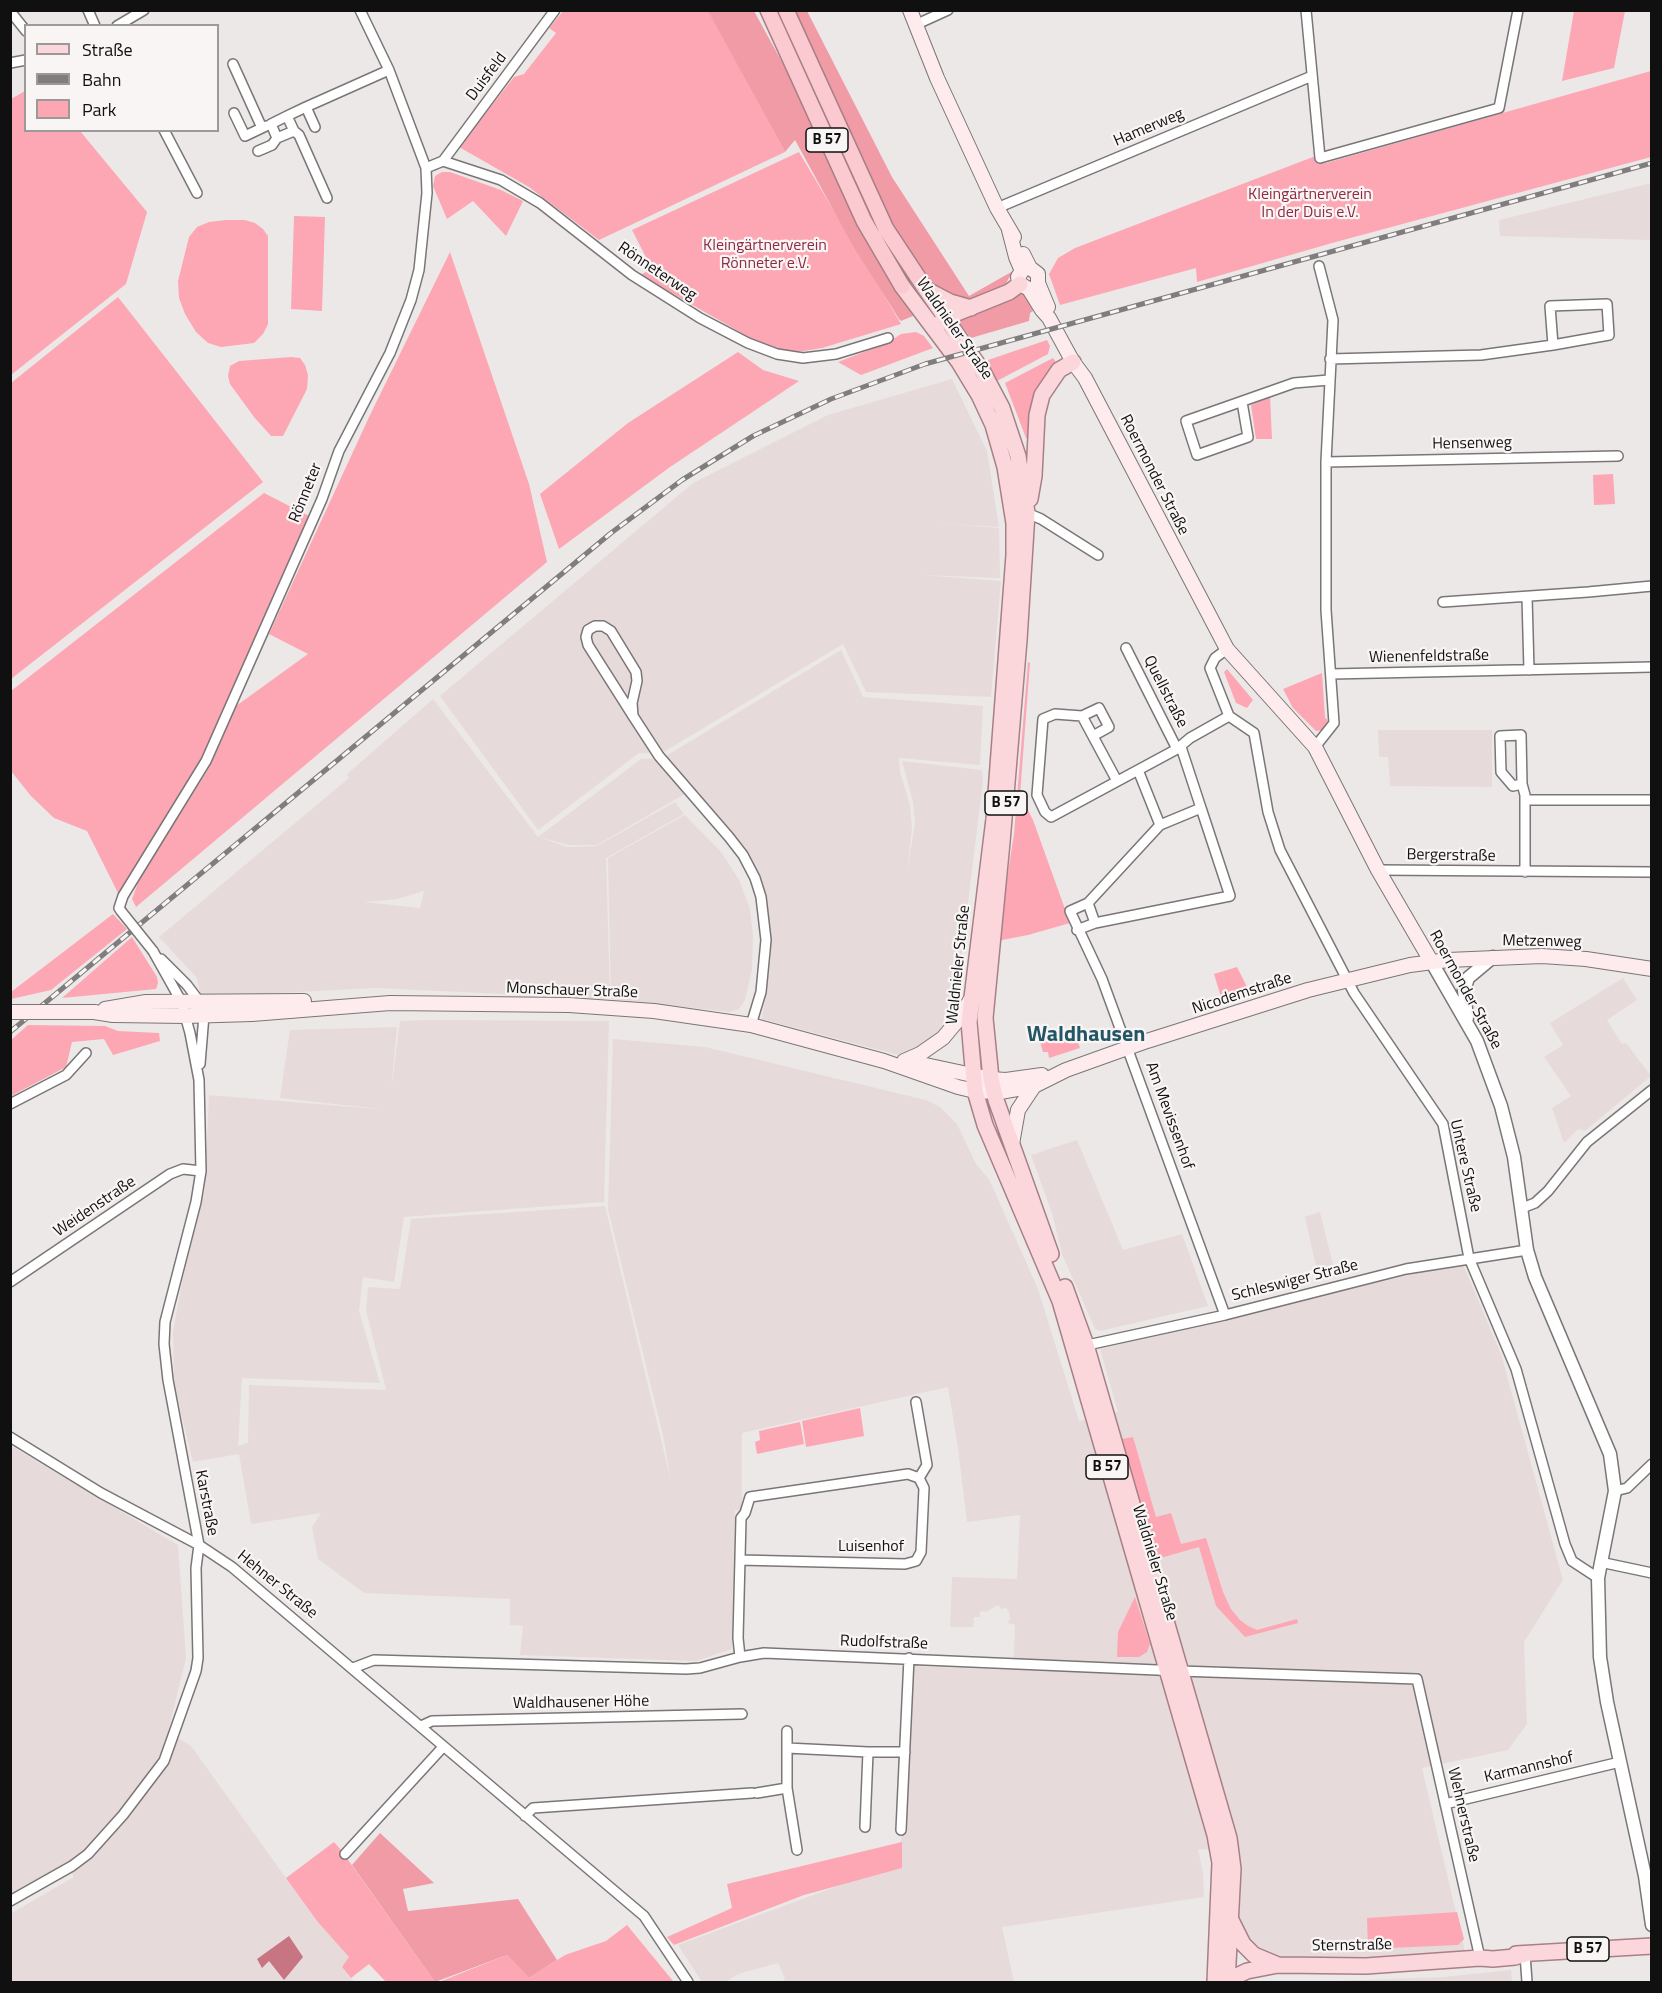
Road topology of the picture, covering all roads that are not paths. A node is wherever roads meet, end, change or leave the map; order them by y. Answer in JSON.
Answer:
{"nodes":[{"id":1,"x":88,"y":10,"type":"edge"},
{"id":2,"x":144,"y":10,"type":"edge"},
{"id":3,"x":360,"y":10,"type":"edge"},
{"id":4,"x":555,"y":10,"type":"edge"},
{"id":5,"x":759,"y":10,"type":"edge"},
{"id":6,"x":768,"y":10,"type":"edge"},
{"id":7,"x":786,"y":10,"type":"edge"},
{"id":8,"x":910,"y":10,"type":"edge"},
{"id":9,"x":948,"y":10,"type":"edge"},
{"id":10,"x":1306,"y":10,"type":"edge"},
{"id":11,"x":1518,"y":10,"type":"edge"},
{"id":12,"x":10,"y":11,"type":"edge"},
{"id":13,"x":94,"y":24,"type":"edge"},
{"id":14,"x":120,"y":24,"type":"edge"},
{"id":15,"x":915,"y":25,"type":"junction"},
{"id":16,"x":24,"y":28,"type":"edge"},
{"id":17,"x":789,"y":59,"type":"junction"},
{"id":18,"x":233,"y":64,"type":"dead end"},
{"id":19,"x":389,"y":70,"type":"junction"},
{"id":20,"x":1312,"y":76,"type":"junction"},
{"id":21,"x":306,"y":107,"type":"junction"},
{"id":22,"x":234,"y":113,"type":"dead end"},
{"id":23,"x":287,"y":116,"type":"junction"},
{"id":24,"x":267,"y":126,"type":"junction"},
{"id":25,"x":315,"y":127,"type":"dead end"},
{"id":26,"x":294,"y":131,"type":"junction"},
{"id":27,"x":165,"y":132,"type":"edge"},
{"id":28,"x":278,"y":138,"type":"junction"},
{"id":29,"x":258,"y":151,"type":"dead end"},
{"id":30,"x":443,"y":161,"type":"junction"},
{"id":31,"x":426,"y":168,"type":"junction"},
{"id":32,"x":197,"y":193,"type":"dead end"},
{"id":33,"x":327,"y":198,"type":"dead end"},
{"id":34,"x":998,"y":208,"type":"junction"},
{"id":35,"x":1319,"y":266,"type":"dead end"},
{"id":36,"x":1028,"y":279,"type":"junction"},
{"id":37,"x":902,"y":286,"type":"joint"},
{"id":38,"x":925,"y":288,"type":"junction"},
{"id":39,"x":971,"y":308,"type":"junction"},
{"id":40,"x":940,"y":323,"type":"junction"},
{"id":41,"x":888,"y":338,"type":"dead end"},
{"id":42,"x":1553,"y":345,"type":"junction"},
{"id":43,"x":1330,"y":359,"type":"junction"},
{"id":44,"x":1073,"y":362,"type":"junction"},
{"id":45,"x":1329,"y":380,"type":"junction"},
{"id":46,"x":1242,"y":402,"type":"junction"},
{"id":47,"x":1618,"y":456,"type":"dead end"},
{"id":48,"x":1326,"y":462,"type":"junction"},
{"id":49,"x":1028,"y":513,"type":"junction"},
{"id":50,"x":1098,"y":555,"type":"dead end"},
{"id":51,"x":1652,"y":586,"type":"edge"},
{"id":52,"x":1527,"y":597,"type":"junction"},
{"id":53,"x":1443,"y":602,"type":"dead end"},
{"id":54,"x":1126,"y":648,"type":"dead end"},
{"id":55,"x":1227,"y":649,"type":"junction"},
{"id":56,"x":1652,"y":667,"type":"edge"},
{"id":57,"x":1528,"y":670,"type":"junction"},
{"id":58,"x":1331,"y":674,"type":"junction"},
{"id":59,"x":633,"y":716,"type":"junction"},
{"id":60,"x":1082,"y":716,"type":"junction"},
{"id":61,"x":1229,"y":716,"type":"junction"},
{"id":62,"x":1093,"y":736,"type":"junction"},
{"id":63,"x":1315,"y":747,"type":"junction"},
{"id":64,"x":1179,"y":748,"type":"junction"},
{"id":65,"x":1138,"y":770,"type":"junction"},
{"id":66,"x":1117,"y":781,"type":"junction"},
{"id":67,"x":1521,"y":784,"type":"junction"},
{"id":68,"x":1525,"y":800,"type":"junction"},
{"id":69,"x":1652,"y":800,"type":"edge"},
{"id":70,"x":1201,"y":808,"type":"junction"},
{"id":71,"x":1160,"y":825,"type":"junction"},
{"id":72,"x":1378,"y":870,"type":"junction"},
{"id":73,"x":1525,"y":872,"type":"junction"},
{"id":74,"x":1652,"y":872,"type":"edge"},
{"id":75,"x":1088,"y":903,"type":"junction"},
{"id":76,"x":1095,"y":923,"type":"junction"},
{"id":77,"x":1077,"y":930,"type":"junction"},
{"id":78,"x":153,"y":951,"type":"junction"},
{"id":79,"x":1493,"y":957,"type":"junction"},
{"id":80,"x":1431,"y":961,"type":"junction"},
{"id":81,"x":1652,"y":969,"type":"edge"},
{"id":82,"x":1348,"y":979,"type":"junction"},
{"id":83,"x":971,"y":999,"type":"junction"},
{"id":84,"x":181,"y":1001,"type":"junction"},
{"id":85,"x":199,"y":1001,"type":"junction"},
{"id":86,"x":390,"y":1004,"type":"junction"},
{"id":87,"x":10,"y":1012,"type":"edge"},
{"id":88,"x":94,"y":1012,"type":"junction"},
{"id":89,"x":204,"y":1015,"type":"junction"},
{"id":90,"x":186,"y":1016,"type":"junction"},
{"id":91,"x":1467,"y":1023,"type":"junction"},
{"id":92,"x":751,"y":1025,"type":"junction"},
{"id":93,"x":1128,"y":1048,"type":"junction"},
{"id":94,"x":86,"y":1053,"type":"dead end"},
{"id":95,"x":884,"y":1061,"type":"junction"},
{"id":96,"x":904,"y":1061,"type":"junction"},
{"id":97,"x":1066,"y":1070,"type":"junction"},
{"id":98,"x":199,"y":1075,"type":"junction"},
{"id":99,"x":974,"y":1075,"type":"junction"},
{"id":100,"x":992,"y":1085,"type":"junction"},
{"id":101,"x":1034,"y":1086,"type":"junction"},
{"id":102,"x":1652,"y":1090,"type":"edge"},
{"id":103,"x":975,"y":1091,"type":"junction"},
{"id":104,"x":10,"y":1104,"type":"edge"},
{"id":105,"x":1012,"y":1147,"type":"junction"},
{"id":106,"x":201,"y":1172,"type":"junction"},
{"id":107,"x":1522,"y":1208,"type":"junction"},
{"id":108,"x":1527,"y":1250,"type":"junction"},
{"id":109,"x":1469,"y":1258,"type":"junction"},
{"id":110,"x":10,"y":1282,"type":"edge"},
{"id":111,"x":1225,"y":1315,"type":"junction"},
{"id":112,"x":1079,"y":1347,"type":"junction"},
{"id":113,"x":916,"y":1402,"type":"dead end"},
{"id":114,"x":10,"y":1437,"type":"edge"},
{"id":115,"x":1652,"y":1464,"type":"edge"},
{"id":116,"x":918,"y":1478,"type":"junction"},
{"id":117,"x":1615,"y":1491,"type":"junction"},
{"id":118,"x":199,"y":1545,"type":"junction"},
{"id":119,"x":740,"y":1560,"type":"junction"},
{"id":120,"x":1600,"y":1562,"type":"junction"},
{"id":121,"x":1652,"y":1573,"type":"edge"},
{"id":122,"x":1598,"y":1578,"type":"junction"},
{"id":123,"x":740,"y":1657,"type":"junction"},
{"id":124,"x":909,"y":1659,"type":"junction"},
{"id":125,"x":353,"y":1668,"type":"junction"},
{"id":126,"x":1174,"y":1670,"type":"junction"},
{"id":127,"x":1418,"y":1679,"type":"joint"},
{"id":128,"x":742,"y":1714,"type":"dead end"},
{"id":129,"x":421,"y":1726,"type":"junction"},
{"id":130,"x":787,"y":1731,"type":"dead end"},
{"id":131,"x":443,"y":1747,"type":"junction"},
{"id":132,"x":787,"y":1748,"type":"junction"},
{"id":133,"x":868,"y":1752,"type":"junction"},
{"id":134,"x":905,"y":1752,"type":"junction"},
{"id":135,"x":1620,"y":1762,"type":"junction"},
{"id":136,"x":787,"y":1788,"type":"junction"},
{"id":137,"x":1444,"y":1804,"type":"junction"},
{"id":138,"x":525,"y":1816,"type":"junction"},
{"id":139,"x":865,"y":1827,"type":"dead end"},
{"id":140,"x":901,"y":1830,"type":"dead end"},
{"id":141,"x":797,"y":1850,"type":"dead end"},
{"id":142,"x":345,"y":1854,"type":"dead end"},
{"id":143,"x":10,"y":1901,"type":"edge"},
{"id":144,"x":1230,"y":1918,"type":"junction"},
{"id":145,"x":1652,"y":1925,"type":"edge"},
{"id":146,"x":1652,"y":1946,"type":"edge"},
{"id":147,"x":1525,"y":1954,"type":"junction"},
{"id":148,"x":1480,"y":1958,"type":"junction"},
{"id":149,"x":1278,"y":1965,"type":"junction"},
{"id":150,"x":1223,"y":1982,"type":"edge"},
{"id":151,"x":688,"y":1983,"type":"edge"},
{"id":152,"x":1527,"y":1983,"type":"edge"}],
"edges":[{"from":1,"to":13,"type":"street"},
{"from":2,"to":14,"type":"street"},
{"from":3,"to":19,"type":"street","name":"Rönneter"},
{"from":4,"to":30,"type":"street","name":"Duisfeld"},
{"from":5,"to":17,"type":"highway"},
{"from":6,"to":17,"type":"highway","name":"Waldnieler Straße","number":"B 57"},
{"from":7,"to":38,"type":"highway","name":"Waldnieler Straße","number":"B 57"},
{"from":8,"to":15,"type":"main road","name":"Roermonder Straße"},
{"from":9,"to":15,"type":"street"},
{"from":10,"to":20,"type":"street"},
{"from":11,"to":20,"type":"street"},
{"from":12,"to":16,"type":"street"},
{"from":15,"to":34,"type":"main road","name":"Roermonder Straße"},
{"from":17,"to":37,"type":"highway","name":"Waldnieler Straße","number":"B 57"},
{"from":18,"to":24,"type":"street"},
{"from":19,"to":21,"type":"street"},
{"from":19,"to":31,"type":"street","name":"Rönneter"},
{"from":20,"to":34,"type":"street","name":"Hamerweg"},
{"from":21,"to":23,"type":"street"},
{"from":21,"to":25,"type":"street"},
{"from":22,"to":24,"type":"street"},
{"from":23,"to":24,"type":"street"},
{"from":23,"to":26,"type":"street"},
{"from":24,"to":28,"type":"street"},
{"from":26,"to":28,"type":"street"},
{"from":26,"to":33,"type":"street"},
{"from":27,"to":32,"type":"street"},
{"from":28,"to":29,"type":"street"},
{"from":30,"to":31,"type":"street"},
{"from":30,"to":41,"type":"street","name":"Rönneterweg"},
{"from":31,"to":78,"type":"street","name":"Rönneter","bridge":true},
{"from":34,"to":36,"type":"main road","name":"Roermonder Straße"},
{"from":35,"to":43,"type":"street"},
{"from":36,"to":39,"type":"main road"},
{"from":36,"to":44,"type":"main road","name":"Roermonder Straße"},
{"from":37,"to":40,"type":"main road","name":"Waldnieler Straße","number":"B 57"},
{"from":38,"to":39,"type":"main road"},
{"from":38,"to":40,"type":"main road","name":"Waldnieler Straße","number":"B 57"},
{"from":39,"to":40,"type":"main road"},
{"from":40,"to":49,"type":"main road","name":"Waldnieler Straße","number":"B 57"},
{"from":40,"to":83,"type":"main road","name":"Waldnieler Straße","number":"B 57"},
{"from":42,"to":42,"type":"street"},
{"from":42,"to":43,"type":"street"},
{"from":43,"to":45,"type":"street"},
{"from":44,"to":49,"type":"main road"},
{"from":44,"to":55,"type":"main road","name":"Roermonder Straße"},
{"from":45,"to":46,"type":"street"},
{"from":45,"to":48,"type":"street"},
{"from":46,"to":46,"type":"street"},
{"from":47,"to":48,"type":"street","name":"Hensenweg"},
{"from":48,"to":58,"type":"street"},
{"from":49,"to":50,"type":"street"},
{"from":49,"to":100,"type":"main road","name":"Waldnieler Straße","number":"B 57"},
{"from":51,"to":52,"type":"street"},
{"from":52,"to":53,"type":"street"},
{"from":52,"to":57,"type":"street"},
{"from":54,"to":64,"type":"street","name":"Quellstraße"},
{"from":55,"to":61,"type":"street"},
{"from":55,"to":63,"type":"main road","name":"Roermonder Straße"},
{"from":56,"to":57,"type":"street","name":"Wienenfeldstraße"},
{"from":57,"to":58,"type":"street","name":"Wienenfeldstraße"},
{"from":58,"to":63,"type":"street"},
{"from":59,"to":59,"type":"street"},
{"from":59,"to":92,"type":"street"},
{"from":60,"to":62,"type":"street"},
{"from":60,"to":62,"type":"street","name":"Quellstraße"},
{"from":60,"to":66,"type":"street","name":"Quellstraße"},
{"from":61,"to":64,"type":"street","name":"Quellstraße"},
{"from":61,"to":82,"type":"street","name":"Untere Straße"},
{"from":62,"to":66,"type":"street"},
{"from":63,"to":72,"type":"main road","name":"Roermonder Straße"},
{"from":64,"to":65,"type":"street","name":"Quellstraße"},
{"from":64,"to":70,"type":"street","name":"Quellstraße"},
{"from":65,"to":66,"type":"street","name":"Quellstraße"},
{"from":65,"to":71,"type":"street"},
{"from":67,"to":67,"type":"street"},
{"from":67,"to":68,"type":"street"},
{"from":68,"to":69,"type":"street"},
{"from":68,"to":73,"type":"street"},
{"from":70,"to":71,"type":"street"},
{"from":70,"to":76,"type":"street","name":"Quellstraße"},
{"from":71,"to":75,"type":"street"},
{"from":72,"to":73,"type":"street","name":"Bergerstraße"},
{"from":72,"to":80,"type":"main road","name":"Roermonder Straße"},
{"from":73,"to":74,"type":"street","name":"Bergerstraße"},
{"from":75,"to":76,"type":"street"},
{"from":75,"to":77,"type":"street"},
{"from":76,"to":77,"type":"street"},
{"from":77,"to":93,"type":"street","name":"Am Mevissenhof"},
{"from":78,"to":84,"type":"street","name":"Karstraße"},
{"from":78,"to":85,"type":"street","name":"Karstraße"},
{"from":79,"to":80,"type":"main road","name":"Metzenweg"},
{"from":79,"to":81,"type":"main road","name":"Metzenweg"},
{"from":79,"to":91,"type":"street"},
{"from":80,"to":82,"type":"main road","name":"Nicodemstraße"},
{"from":80,"to":91,"type":"street","name":"Roermonder Straße"},
{"from":82,"to":93,"type":"main road","name":"Nicodemstraße"},
{"from":82,"to":109,"type":"street","name":"Untere Straße"},
{"from":83,"to":96,"type":"main road"},
{"from":83,"to":99,"type":"main road","name":"Waldnieler Straße","number":"B 57"},
{"from":84,"to":85,"type":"main road","name":"Monschauer Straße"},
{"from":84,"to":88,"type":"main road","name":"Monschauer Straße"},
{"from":84,"to":90,"type":"street","name":"Karstraße"},
{"from":85,"to":86,"type":"main road","name":"Monschauer Straße"},
{"from":85,"to":89,"type":"street","name":"Karstraße"},
{"from":86,"to":89,"type":"main road","name":"Monschauer Straße"},
{"from":86,"to":92,"type":"main road","name":"Monschauer Straße"},
{"from":87,"to":88,"type":"main road","name":"Monschauer Straße","bridge":true},
{"from":88,"to":90,"type":"main road","name":"Monschauer Straße"},
{"from":89,"to":90,"type":"main road","name":"Monschauer Straße"},
{"from":89,"to":98,"type":"street","name":"Karstraße"},
{"from":90,"to":98,"type":"street","name":"Karstraße"},
{"from":91,"to":107,"type":"street","name":"Roermonder Straße"},
{"from":92,"to":95,"type":"main road","name":"Monschauer Straße"},
{"from":93,"to":97,"type":"main road","name":"Nicodemstraße"},
{"from":93,"to":111,"type":"street","name":"Am Mevissenhof"},
{"from":94,"to":104,"type":"street"},
{"from":95,"to":96,"type":"main road","name":"Monschauer Straße"},
{"from":95,"to":103,"type":"main road","name":"Monschauer Straße"},
{"from":96,"to":99,"type":"main road","name":"Monschauer Straße"},
{"from":97,"to":100,"type":"main road","name":"Nicodemstraße"},
{"from":97,"to":101,"type":"main road","name":"Nicodemstraße"},
{"from":98,"to":106,"type":"street","name":"Karstraße"},
{"from":99,"to":100,"type":"main road","name":"Monschauer Straße"},
{"from":99,"to":103,"type":"main road","name":"Waldnieler Straße","number":"B 57"},
{"from":100,"to":101,"type":"main road","name":"Nicodemstraße"},
{"from":100,"to":103,"type":"main road","name":"Monschauer Straße"},
{"from":100,"to":105,"type":"main road","name":"Waldnieler Straße","number":"B 57"},
{"from":101,"to":105,"type":"main road"},
{"from":102,"to":107,"type":"street"},
{"from":103,"to":112,"type":"main road","name":"Waldnieler Straße","number":"B 57"},
{"from":105,"to":112,"type":"main road","name":"Waldnieler Straße","number":"B 57"},
{"from":106,"to":110,"type":"street","name":"Weidenstraße"},
{"from":106,"to":118,"type":"street","name":"Karstraße"},
{"from":107,"to":108,"type":"street","name":"Roermonder Straße"},
{"from":108,"to":109,"type":"street","name":"Schleswiger Straße"},
{"from":108,"to":117,"type":"street","name":"Roermonder Straße"},
{"from":109,"to":111,"type":"street","name":"Schleswiger Straße"},
{"from":109,"to":122,"type":"street","name":"Untere Straße"},
{"from":111,"to":112,"type":"street","name":"Schleswiger Straße"},
{"from":112,"to":126,"type":"main road","name":"Waldnieler Straße","number":"B 57"},
{"from":113,"to":116,"type":"street","name":"Luisenhof"},
{"from":114,"to":118,"type":"street","name":"Hehner Straße"},
{"from":115,"to":117,"type":"street"},
{"from":116,"to":119,"type":"street"},
{"from":116,"to":119,"type":"street","name":"Luisenhof"},
{"from":117,"to":120,"type":"street","name":"Roermonder Straße"},
{"from":118,"to":125,"type":"street","name":"Hehner Straße"},
{"from":118,"to":143,"type":"street","name":"Karstraße"},
{"from":119,"to":123,"type":"street"},
{"from":120,"to":121,"type":"street"},
{"from":120,"to":122,"type":"street","name":"Roermonder Straße"},
{"from":122,"to":135,"type":"street","name":"Roermonder Straße"},
{"from":123,"to":124,"type":"street","name":"Rudolfstraße"},
{"from":123,"to":125,"type":"street","name":"Rudolfstraße"},
{"from":124,"to":126,"type":"street","name":"Rudolfstraße"},
{"from":124,"to":134,"type":"street"},
{"from":125,"to":129,"type":"street","name":"Hehner Straße"},
{"from":126,"to":127,"type":"street","name":"Rudolfstraße"},
{"from":126,"to":144,"type":"main road","name":"Waldnieler Straße","number":"B 57"},
{"from":126,"to":150,"type":"main road","name":"Waldnieler Straße","number":"B 57"},
{"from":127,"to":137,"type":"street","name":"Wehnerstraße"},
{"from":128,"to":129,"type":"street","name":"Waldhausener Höhe"},
{"from":129,"to":131,"type":"street","name":"Hehner Straße"},
{"from":130,"to":132,"type":"street"},
{"from":131,"to":138,"type":"street","name":"Hehner Straße"},
{"from":131,"to":142,"type":"street"},
{"from":132,"to":133,"type":"street"},
{"from":132,"to":136,"type":"street"},
{"from":133,"to":134,"type":"street"},
{"from":133,"to":139,"type":"street"},
{"from":134,"to":140,"type":"street"},
{"from":135,"to":137,"type":"street","name":"Karmannshof"},
{"from":135,"to":145,"type":"street","name":"Roermonder Straße"},
{"from":136,"to":138,"type":"street"},
{"from":136,"to":141,"type":"street"},
{"from":137,"to":148,"type":"street","name":"Wehnerstraße"},
{"from":138,"to":151,"type":"street","name":"Hehner Straße"},
{"from":144,"to":149,"type":"main road","number":"B 57"},
{"from":144,"to":150,"type":"main road","name":"Waldnieler Straße","number":"B 57"},
{"from":146,"to":147,"type":"main road","name":"Sternstraße","number":"B 57"},
{"from":147,"to":148,"type":"main road","name":"Sternstraße","number":"B 57"},
{"from":147,"to":152,"type":"street"},
{"from":148,"to":149,"type":"main road","name":"Sternstraße","number":"B 57"},
{"from":149,"to":150,"type":"main road","name":"Sternstraße","number":"B 57"}]}
